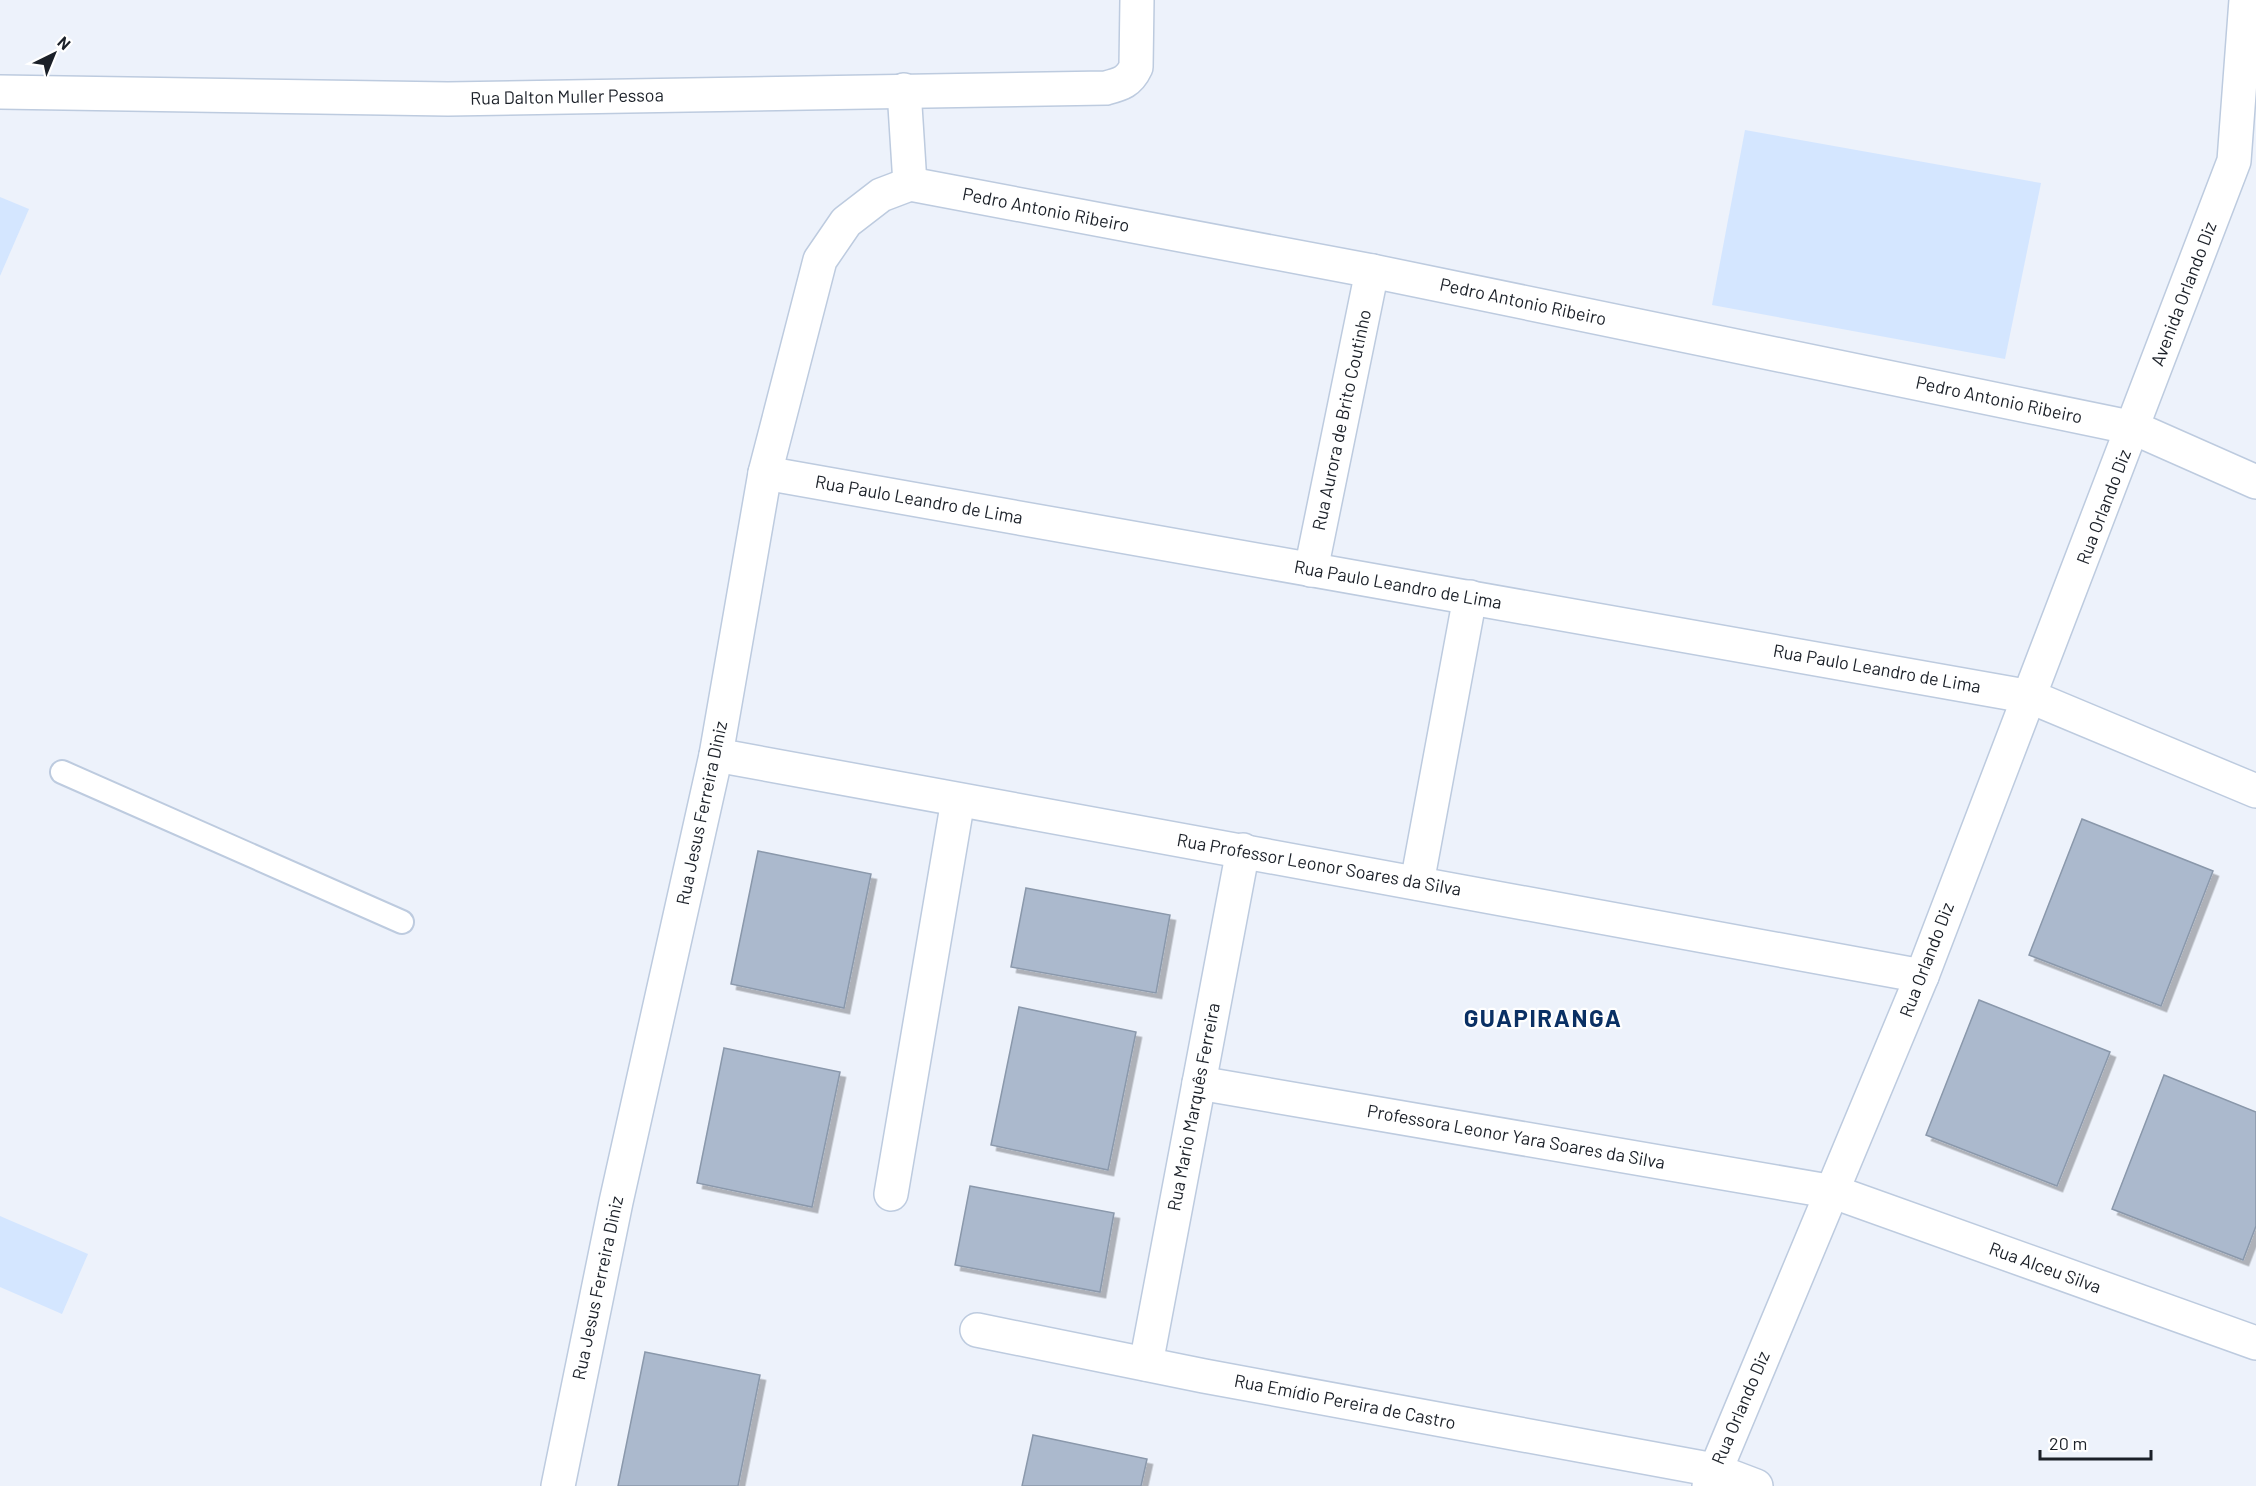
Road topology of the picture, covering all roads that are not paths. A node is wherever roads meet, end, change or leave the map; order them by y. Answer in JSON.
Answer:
{"nodes":[{"id":1,"x":1137,"y":0,"type":"edge"},
{"id":2,"x":2246,"y":0,"type":"edge"},
{"id":3,"x":904,"y":90,"type":"junction"},
{"id":4,"x":0,"y":92,"type":"edge"},
{"id":5,"x":2245,"y":165,"type":"edge"},
{"id":6,"x":910,"y":184,"type":"junction"},
{"id":7,"x":1372,"y":271,"type":"junction"},
{"id":8,"x":2134,"y":428,"type":"junction"},
{"id":9,"x":765,"y":473,"type":"junction"},
{"id":10,"x":2256,"y":482,"type":"edge"},
{"id":11,"x":1311,"y":570,"type":"junction"},
{"id":12,"x":1470,"y":597,"type":"junction"},
{"id":13,"x":2031,"y":697,"type":"junction"},
{"id":14,"x":716,"y":755,"type":"junction"},
{"id":15,"x":62,"y":772,"type":"dead end"},
{"id":16,"x":2256,"y":791,"type":"edge"},
{"id":17,"x":958,"y":800,"type":"junction"},
{"id":18,"x":1243,"y":850,"type":"junction"},
{"id":19,"x":1417,"y":883,"type":"junction"},
{"id":20,"x":402,"y":922,"type":"dead end"},
{"id":21,"x":1922,"y":976,"type":"junction"},
{"id":22,"x":1199,"y":1083,"type":"junction"},
{"id":23,"x":1834,"y":1192,"type":"junction"},
{"id":24,"x":891,"y":1194,"type":"dead end"},
{"id":25,"x":977,"y":1330,"type":"dead end"},
{"id":26,"x":2256,"y":1343,"type":"edge"},
{"id":27,"x":1146,"y":1364,"type":"junction"},
{"id":28,"x":1712,"y":1478,"type":"edge"},
{"id":29,"x":558,"y":1486,"type":"edge"},
{"id":30,"x":1756,"y":1486,"type":"edge"}],
"edges":[{"from":1,"to":3,"type":"street","name":"Rua Dalton Muller Pessoa"},
{"from":2,"to":5,"type":"street","name":"Avenida Orlando Diz"},
{"from":3,"to":4,"type":"street","name":"Rua Dalton Muller Pessoa"},
{"from":3,"to":6,"type":"street"},
{"from":5,"to":8,"type":"street","name":"Avenida Orlando Diz"},
{"from":6,"to":7,"type":"street","name":"Pedro Antonio Ribeiro"},
{"from":6,"to":9,"type":"street","name":"Rua Jesus Ferreira Diniz"},
{"from":7,"to":8,"type":"street","name":"Pedro Antonio Ribeiro"},
{"from":7,"to":11,"type":"street","name":"Rua Aurora de Brito Coutinho"},
{"from":8,"to":10,"type":"street","name":"Pedro Antonio Ribeiro"},
{"from":8,"to":13,"type":"street","name":"Rua Orlando Diz"},
{"from":9,"to":11,"type":"street","name":"Rua Paulo Leandro de Lima"},
{"from":9,"to":14,"type":"street","name":"Rua Jesus Ferreira Diniz"},
{"from":11,"to":12,"type":"street","name":"Rua Paulo Leandro de Lima"},
{"from":12,"to":13,"type":"street","name":"Rua Paulo Leandro de Lima"},
{"from":12,"to":19,"type":"street"},
{"from":13,"to":16,"type":"street","name":"Rua Paulo Leandro de Lima"},
{"from":13,"to":21,"type":"street","name":"Rua Orlando Diz"},
{"from":14,"to":17,"type":"street","name":"Rua Professor Leonor Soares da Silva"},
{"from":14,"to":29,"type":"street","name":"Rua Jesus Ferreira Diniz"},
{"from":15,"to":20,"type":"lane"},
{"from":17,"to":18,"type":"street","name":"Rua Professor Leonor Soares da Silva"},
{"from":17,"to":24,"type":"street"},
{"from":18,"to":19,"type":"street","name":"Rua Professor Leonor Soares da Silva"},
{"from":18,"to":22,"type":"street","name":"Rua Mario Marquês Ferreira"},
{"from":19,"to":21,"type":"street","name":"Rua Professor Leonor Soares da Silva"},
{"from":21,"to":23,"type":"street","name":"Rua Orlando Diz"},
{"from":22,"to":23,"type":"street","name":"Professora Leonor Yara Soares da Silva"},
{"from":22,"to":27,"type":"street","name":"Rua Mario Marquês Ferreira"},
{"from":23,"to":26,"type":"street","name":"Rua Alceu Silva"},
{"from":23,"to":28,"type":"street","name":"Rua Orlando Diz"},
{"from":25,"to":27,"type":"street","name":"Rua Emídio Pereira de Castro"},
{"from":27,"to":28,"type":"street","name":"Rua Emídio Pereira de Castro"},
{"from":28,"to":30,"type":"street","name":"Rua Emídio Pereira de Castro"}]}
